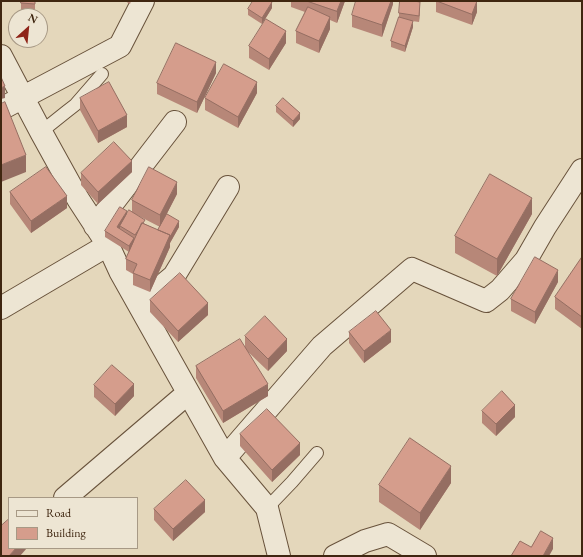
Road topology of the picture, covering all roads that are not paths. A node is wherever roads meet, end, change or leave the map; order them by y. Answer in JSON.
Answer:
{"nodes":[{"id":1,"x":143,"y":1,"type":"edge"},
{"id":2,"x":1,"y":56,"type":"edge"},
{"id":3,"x":102,"y":74,"type":"dead end"},
{"id":4,"x":23,"y":97,"type":"junction"},
{"id":5,"x":1,"y":109,"type":"edge"},
{"id":6,"x":175,"y":122,"type":"dead end"},
{"id":7,"x":41,"y":132,"type":"junction"},
{"id":8,"x":582,"y":170,"type":"edge"},
{"id":9,"x":228,"y":187,"type":"dead end"},
{"id":10,"x":95,"y":226,"type":"junction"},
{"id":11,"x":108,"y":245,"type":"junction"},
{"id":12,"x":139,"y":305,"type":"junction"},
{"id":13,"x":1,"y":308,"type":"edge"},
{"id":14,"x":188,"y":393,"type":"junction"},
{"id":15,"x":317,"y":453,"type":"dead end"},
{"id":16,"x":225,"y":458,"type":"junction"},
{"id":17,"x":66,"y":497,"type":"edge"},
{"id":18,"x":268,"y":508,"type":"junction"},
{"id":19,"x":279,"y":556,"type":"edge"},
{"id":20,"x":335,"y":556,"type":"edge"},
{"id":21,"x":425,"y":556,"type":"edge"}],
"edges":[{"from":1,"to":4,"type":"street"},
{"from":2,"to":4,"type":"street"},
{"from":3,"to":7,"type":"lane"},
{"from":4,"to":5,"type":"street"},
{"from":4,"to":7,"type":"street"},
{"from":6,"to":10,"type":"street"},
{"from":7,"to":10,"type":"street"},
{"from":8,"to":16,"type":"street"},
{"from":9,"to":12,"type":"street"},
{"from":10,"to":11,"type":"street"},
{"from":11,"to":12,"type":"street"},
{"from":11,"to":13,"type":"street"},
{"from":12,"to":14,"type":"street"},
{"from":14,"to":16,"type":"street"},
{"from":14,"to":17,"type":"street"},
{"from":15,"to":18,"type":"lane"},
{"from":16,"to":18,"type":"street"},
{"from":18,"to":19,"type":"street"},
{"from":20,"to":21,"type":"street"}]}
